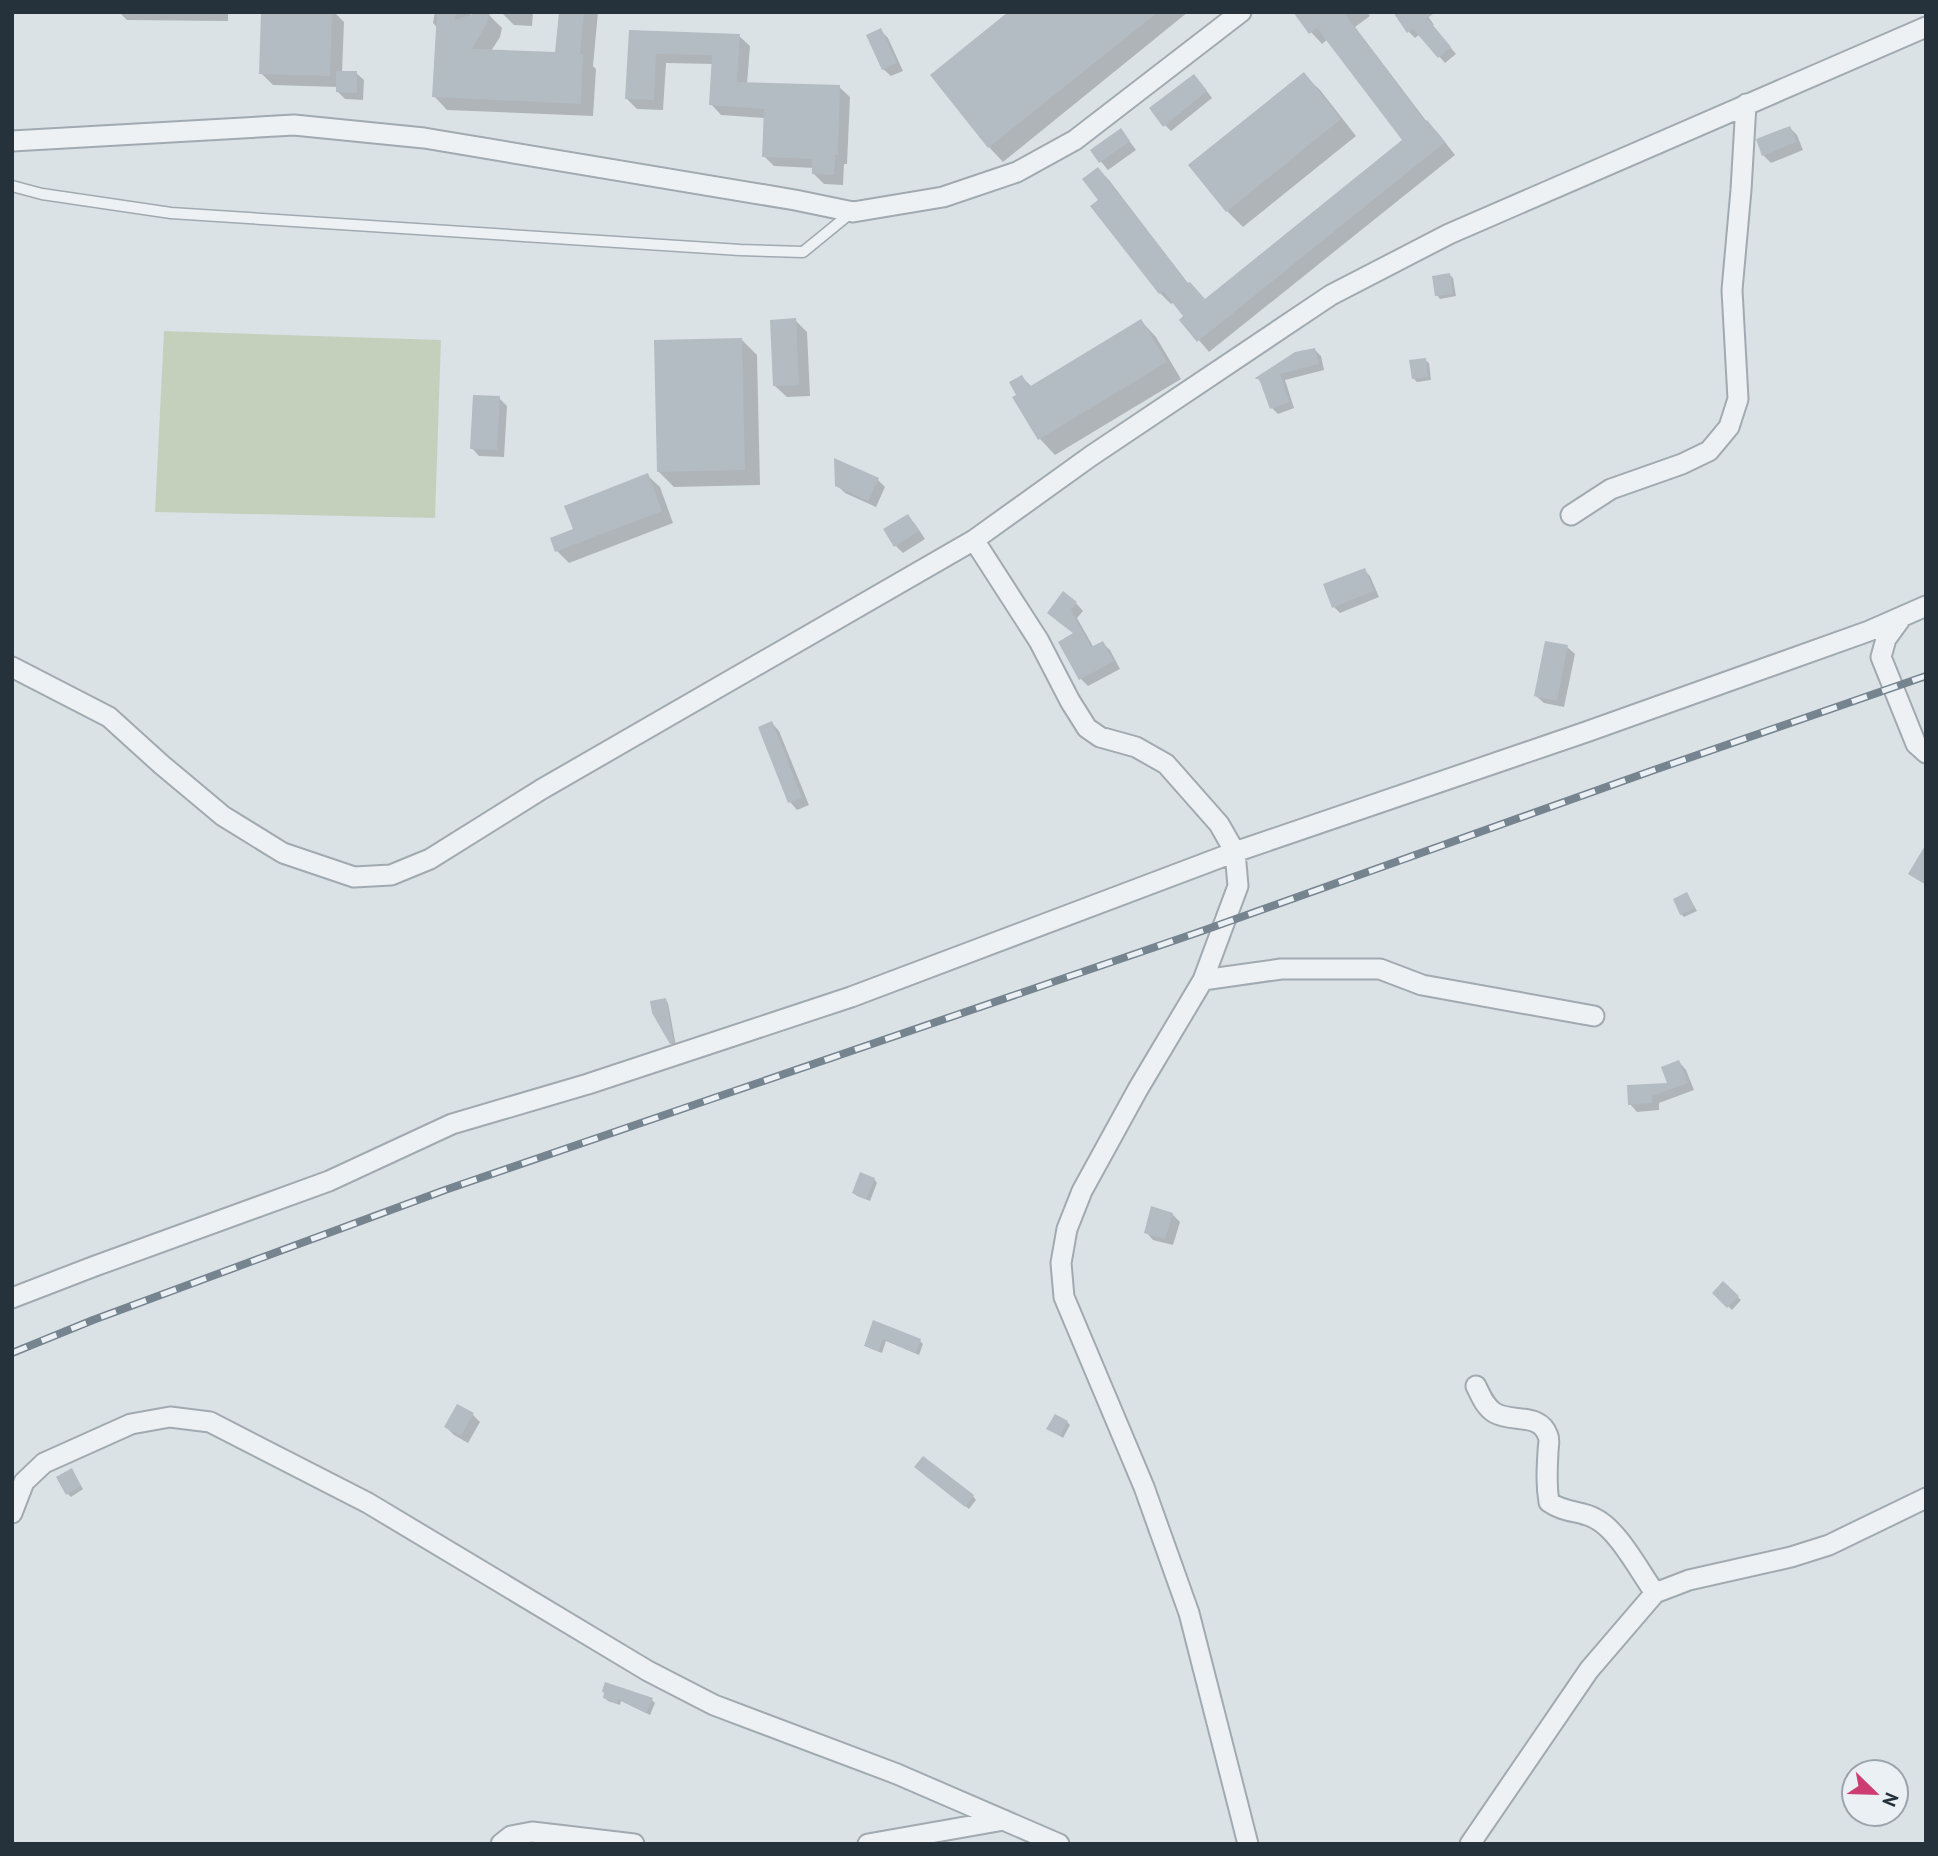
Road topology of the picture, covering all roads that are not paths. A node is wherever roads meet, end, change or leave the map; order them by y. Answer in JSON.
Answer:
{"nodes":[{"id":1,"x":1241,"y":12,"type":"edge"},
{"id":2,"x":1926,"y":27,"type":"edge"},
{"id":3,"x":1746,"y":104,"type":"junction"},
{"id":4,"x":12,"y":141,"type":"edge"},
{"id":5,"x":12,"y":186,"type":"edge"},
{"id":6,"x":853,"y":212,"type":"junction"},
{"id":7,"x":1571,"y":515,"type":"dead end"},
{"id":8,"x":974,"y":540,"type":"junction"},
{"id":9,"x":1926,"y":604,"type":"edge"},
{"id":10,"x":1903,"y":615,"type":"junction"},
{"id":11,"x":12,"y":667,"type":"edge"},
{"id":12,"x":1926,"y":753,"type":"edge"},
{"id":13,"x":1235,"y":852,"type":"junction"},
{"id":14,"x":1203,"y":980,"type":"junction"},
{"id":15,"x":1594,"y":1016,"type":"dead end"},
{"id":16,"x":12,"y":1298,"type":"edge"},
{"id":17,"x":1476,"y":1387,"type":"dead end"},
{"id":18,"x":18,"y":1478,"type":"edge"},
{"id":19,"x":1926,"y":1498,"type":"edge"},
{"id":20,"x":12,"y":1513,"type":"edge"},
{"id":21,"x":1655,"y":1593,"type":"junction"},
{"id":22,"x":1004,"y":1820,"type":"junction"},
{"id":23,"x":501,"y":1844,"type":"edge"},
{"id":24,"x":634,"y":1844,"type":"edge"},
{"id":25,"x":867,"y":1844,"type":"edge"},
{"id":26,"x":1059,"y":1844,"type":"edge"},
{"id":27,"x":1248,"y":1844,"type":"edge"},
{"id":28,"x":1470,"y":1844,"type":"edge"}],
"edges":[{"from":1,"to":6,"type":"street"},
{"from":2,"to":3,"type":"street"},
{"from":3,"to":7,"type":"street"},
{"from":3,"to":8,"type":"street"},
{"from":4,"to":6,"type":"street"},
{"from":5,"to":6,"type":"lane"},
{"from":8,"to":11,"type":"street"},
{"from":8,"to":13,"type":"street"},
{"from":9,"to":10,"type":"street"},
{"from":10,"to":12,"type":"street"},
{"from":10,"to":13,"type":"street"},
{"from":13,"to":14,"type":"street"},
{"from":13,"to":16,"type":"street"},
{"from":14,"to":15,"type":"street"},
{"from":14,"to":27,"type":"street"},
{"from":17,"to":21,"type":"street"},
{"from":18,"to":20,"type":"street"},
{"from":18,"to":22,"type":"street"},
{"from":19,"to":21,"type":"street"},
{"from":21,"to":28,"type":"street"},
{"from":22,"to":25,"type":"street"},
{"from":22,"to":26,"type":"street"},
{"from":23,"to":24,"type":"street"}]}
